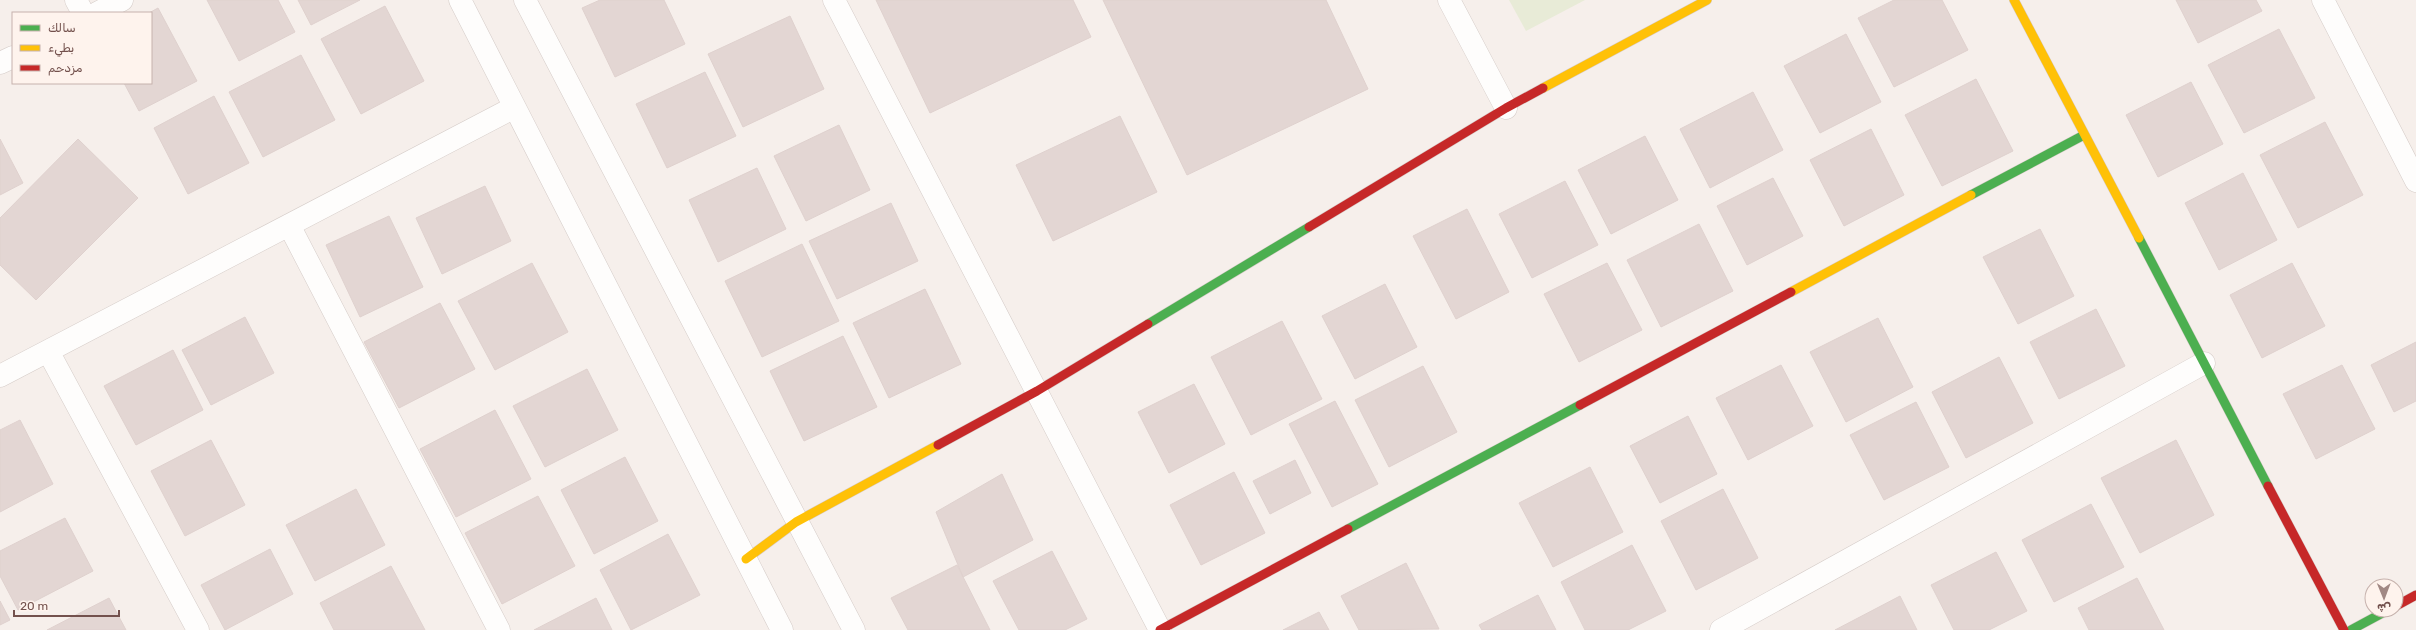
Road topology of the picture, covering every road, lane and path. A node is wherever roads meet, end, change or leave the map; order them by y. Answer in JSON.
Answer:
{"nodes":[{"id":1,"x":76,"y":0,"type":"edge"},
{"id":2,"x":122,"y":0,"type":"edge"},
{"id":3,"x":460,"y":0,"type":"edge"},
{"id":4,"x":525,"y":0,"type":"edge"},
{"id":5,"x":834,"y":0,"type":"edge"},
{"id":6,"x":1449,"y":0,"type":"edge"},
{"id":7,"x":1707,"y":0,"type":"edge"},
{"id":8,"x":2014,"y":0,"type":"edge"},
{"id":9,"x":2323,"y":0,"type":"edge"},
{"id":10,"x":82,"y":12,"type":"edge"},
{"id":11,"x":99,"y":12,"type":"edge"},
{"id":12,"x":12,"y":57,"type":"edge"},
{"id":13,"x":0,"y":63,"type":"edge"},
{"id":14,"x":513,"y":108,"type":"junction"},
{"id":15,"x":1506,"y":108,"type":"junction"},
{"id":16,"x":2084,"y":135,"type":"junction"},
{"id":17,"x":2416,"y":180,"type":"edge"},
{"id":18,"x":289,"y":225,"type":"junction"},
{"id":19,"x":48,"y":351,"type":"junction"},
{"id":20,"x":2204,"y":363,"type":"junction"},
{"id":21,"x":0,"y":376,"type":"edge"},
{"id":22,"x":1037,"y":391,"type":"junction"},
{"id":23,"x":796,"y":522,"type":"junction"},
{"id":24,"x":746,"y":559,"type":"junction"},
{"id":25,"x":2416,"y":595,"type":"edge"},
{"id":26,"x":2404,"y":602,"type":"edge"},
{"id":27,"x":2373,"y":618,"type":"edge"},
{"id":28,"x":198,"y":630,"type":"edge"},
{"id":29,"x":499,"y":630,"type":"edge"},
{"id":30,"x":782,"y":630,"type":"edge"},
{"id":31,"x":854,"y":630,"type":"edge"},
{"id":32,"x":1160,"y":630,"type":"edge"},
{"id":33,"x":1721,"y":630,"type":"edge"},
{"id":34,"x":2344,"y":630,"type":"edge"},
{"id":35,"x":2351,"y":630,"type":"edge"}],
"edges":[{"from":1,"to":10,"type":"street"},
{"from":2,"to":11,"type":"street"},
{"from":3,"to":14,"type":"street"},
{"from":4,"to":23,"type":"street"},
{"from":5,"to":22,"type":"street"},
{"from":6,"to":15,"type":"street"},
{"from":7,"to":15,"type":"street"},
{"from":8,"to":16,"type":"street"},
{"from":9,"to":17,"type":"street"},
{"from":12,"to":13,"type":"street"},
{"from":14,"to":18,"type":"street"},
{"from":14,"to":24,"type":"street"},
{"from":15,"to":22,"type":"street"},
{"from":16,"to":20,"type":"street"},
{"from":16,"to":32,"type":"street"},
{"from":18,"to":19,"type":"street"},
{"from":18,"to":29,"type":"street"},
{"from":19,"to":21,"type":"street"},
{"from":19,"to":28,"type":"street"},
{"from":20,"to":33,"type":"street"},
{"from":20,"to":34,"type":"street"},
{"from":22,"to":23,"type":"street"},
{"from":22,"to":32,"type":"street"},
{"from":23,"to":24,"type":"street"},
{"from":23,"to":31,"type":"street"},
{"from":24,"to":30,"type":"street"},
{"from":25,"to":26,"type":"street"},
{"from":27,"to":35,"type":"street"}]}
